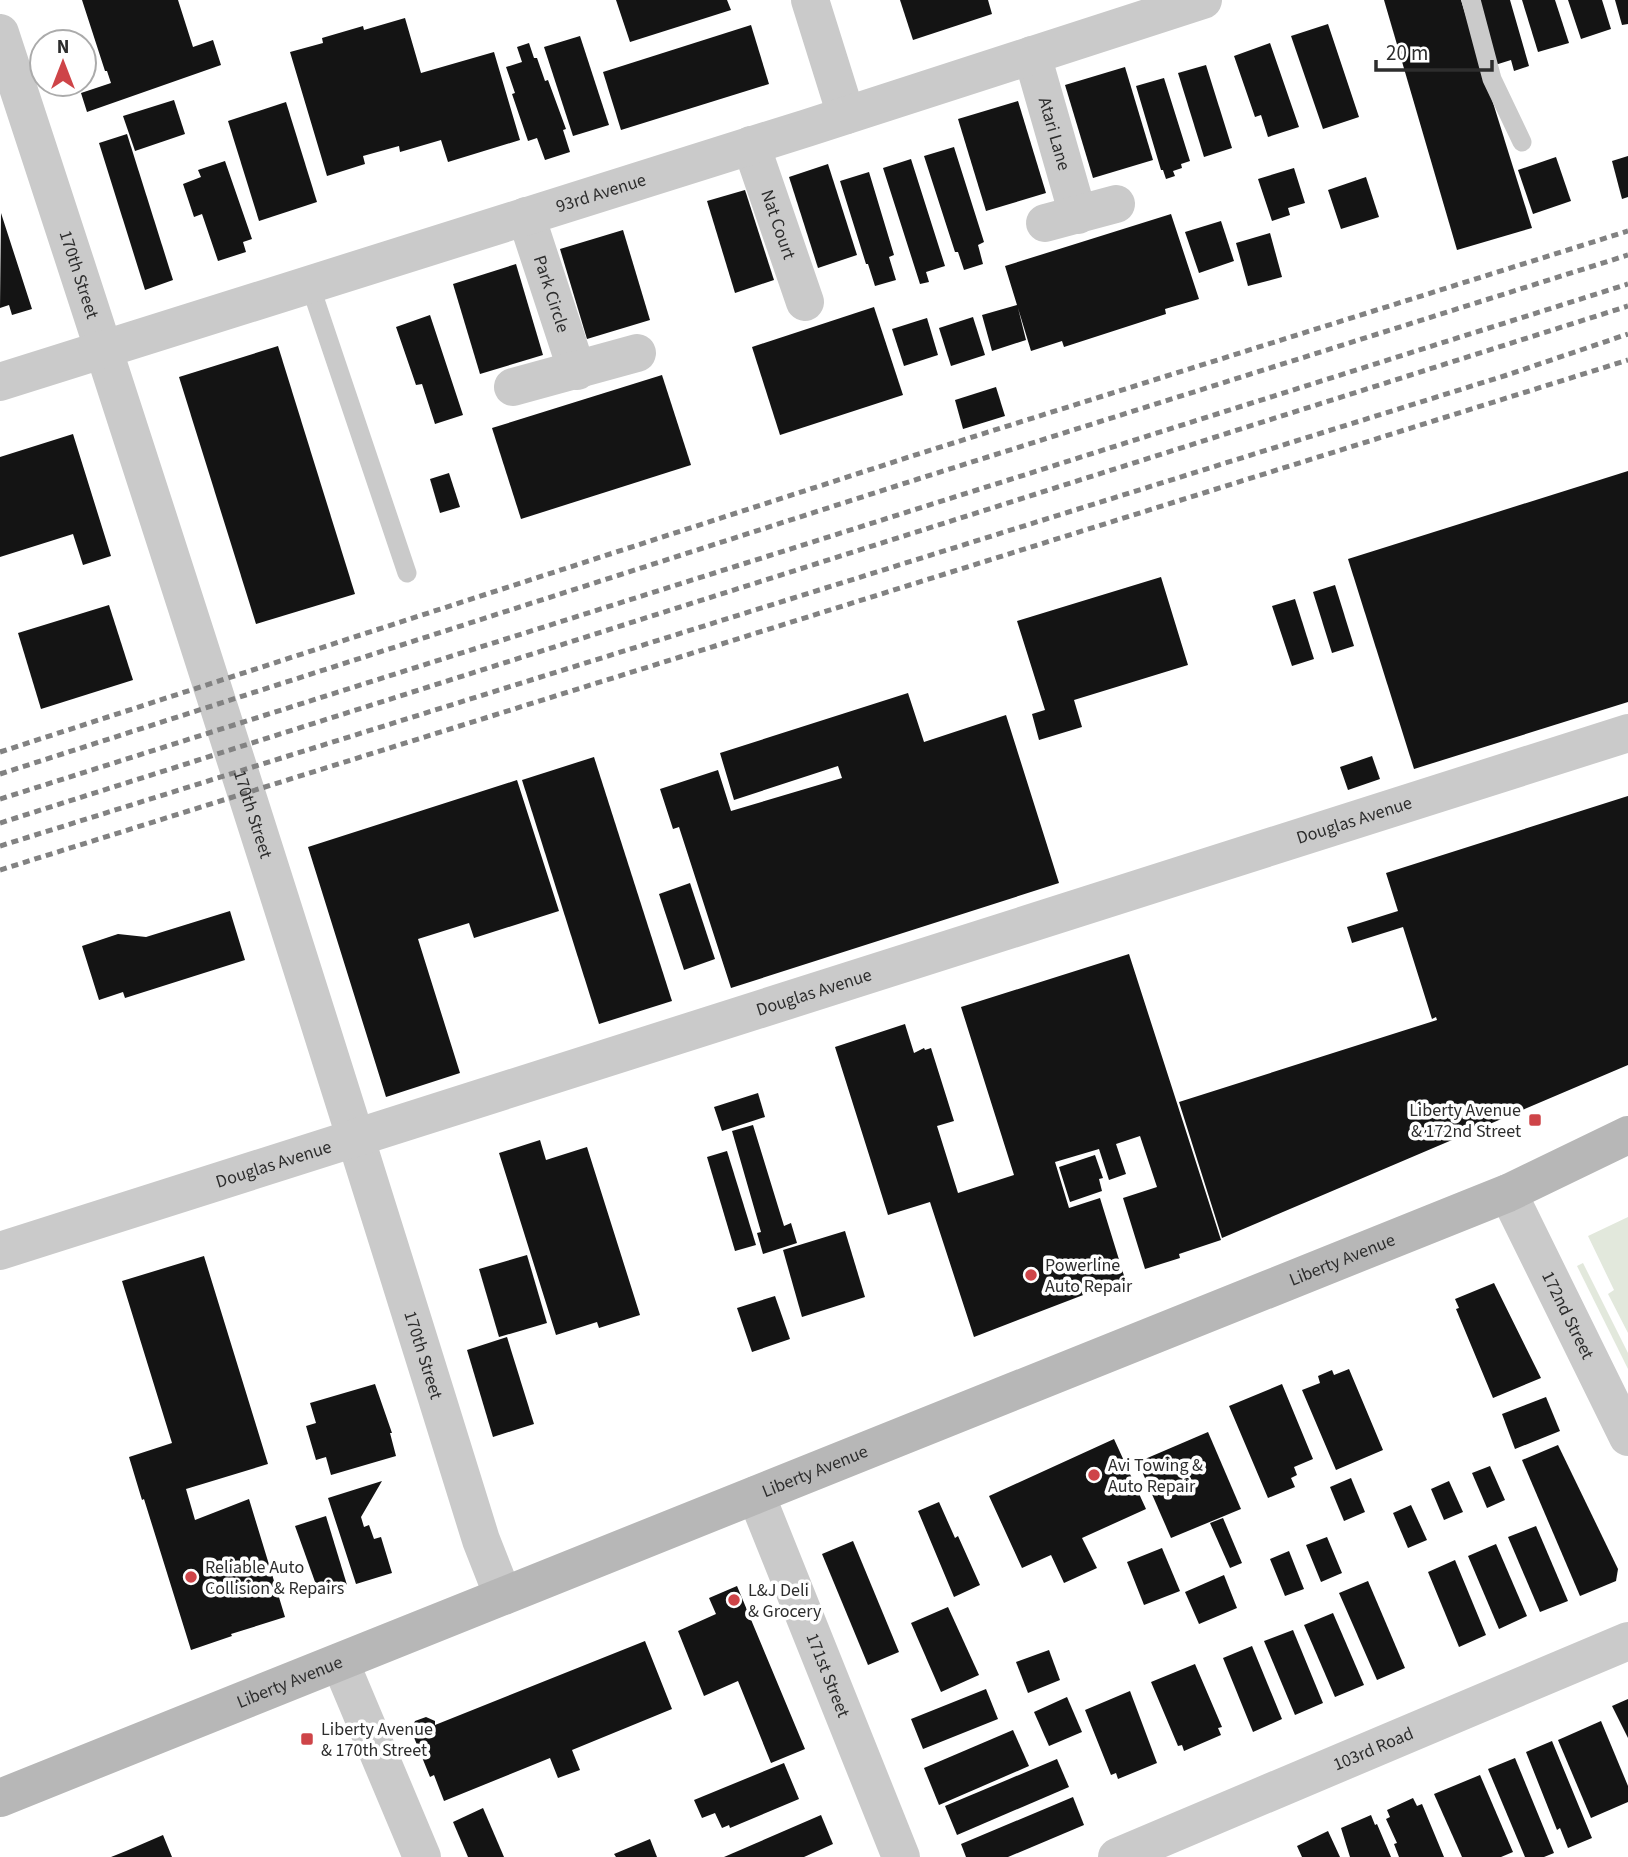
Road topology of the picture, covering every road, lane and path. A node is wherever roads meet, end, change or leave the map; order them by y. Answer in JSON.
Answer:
{"nodes":[{"id":1,"x":810,"y":0,"type":"edge"},
{"id":2,"x":1203,"y":0,"type":"edge"},
{"id":3,"x":1471,"y":0,"type":"edge"},
{"id":4,"x":0,"y":33,"type":"edge"},
{"id":5,"x":1032,"y":55,"type":"junction"},
{"id":6,"x":846,"y":115,"type":"junction"},
{"id":7,"x":1522,"y":142,"type":"dead end"},
{"id":8,"x":751,"y":145,"type":"junction"},
{"id":9,"x":1116,"y":205,"type":"dead end"},
{"id":10,"x":526,"y":216,"type":"junction"},
{"id":11,"x":310,"y":285,"type":"junction"},
{"id":12,"x":805,"y":302,"type":"dead end"},
{"id":13,"x":104,"y":350,"type":"junction"},
{"id":14,"x":637,"y":353,"type":"dead end"},
{"id":15,"x":577,"y":371,"type":"junction"},
{"id":16,"x":0,"y":382,"type":"edge"},
{"id":17,"x":513,"y":387,"type":"dead end"},
{"id":18,"x":407,"y":573,"type":"dead end"},
{"id":19,"x":1628,"y":733,"type":"edge"},
{"id":20,"x":1628,"y":1135,"type":"edge"},
{"id":21,"x":356,"y":1136,"type":"junction"},
{"id":22,"x":1508,"y":1192,"type":"junction"},
{"id":23,"x":0,"y":1251,"type":"edge"},
{"id":24,"x":1628,"y":1437,"type":"edge"},
{"id":25,"x":756,"y":1494,"type":"junction"},
{"id":26,"x":503,"y":1596,"type":"junction"},
{"id":27,"x":1628,"y":1641,"type":"edge"},
{"id":28,"x":340,"y":1662,"type":"junction"},
{"id":29,"x":0,"y":1798,"type":"edge"},
{"id":30,"x":422,"y":1857,"type":"edge"},
{"id":31,"x":901,"y":1857,"type":"edge"},
{"id":32,"x":1117,"y":1857,"type":"edge"}],
"edges":[{"from":1,"to":6,"type":"street"},
{"from":2,"to":5,"type":"street","name":"93rd Avenue"},
{"from":3,"to":7,"type":"lane"},
{"from":4,"to":13,"type":"street","name":"170th Street"},
{"from":5,"to":6,"type":"street","name":"93rd Avenue"},
{"from":5,"to":9,"type":"street","name":"Atari Lane"},
{"from":6,"to":8,"type":"street","name":"93rd Avenue"},
{"from":8,"to":10,"type":"street","name":"93rd Avenue"},
{"from":8,"to":12,"type":"street","name":"Nat Court"},
{"from":10,"to":11,"type":"street","name":"93rd Avenue"},
{"from":10,"to":15,"type":"street","name":"Park Circle"},
{"from":11,"to":13,"type":"street","name":"93rd Avenue"},
{"from":11,"to":18,"type":"lane"},
{"from":13,"to":16,"type":"street","name":"93rd Avenue"},
{"from":13,"to":21,"type":"street","name":"170th Street"},
{"from":14,"to":15,"type":"street"},
{"from":15,"to":17,"type":"street"},
{"from":19,"to":21,"type":"street","name":"Douglas Avenue"},
{"from":20,"to":22,"type":"main road","name":"Liberty Avenue"},
{"from":21,"to":23,"type":"street","name":"Douglas Avenue"},
{"from":21,"to":26,"type":"street","name":"170th Street"},
{"from":22,"to":24,"type":"street","name":"172nd Street"},
{"from":22,"to":25,"type":"main road","name":"Liberty Avenue"},
{"from":25,"to":26,"type":"main road","name":"Liberty Avenue"},
{"from":25,"to":31,"type":"street","name":"171st Street"},
{"from":26,"to":28,"type":"main road","name":"Liberty Avenue"},
{"from":27,"to":32,"type":"street","name":"103rd Road"},
{"from":28,"to":29,"type":"main road","name":"Liberty Avenue"},
{"from":28,"to":30,"type":"street"}]}
